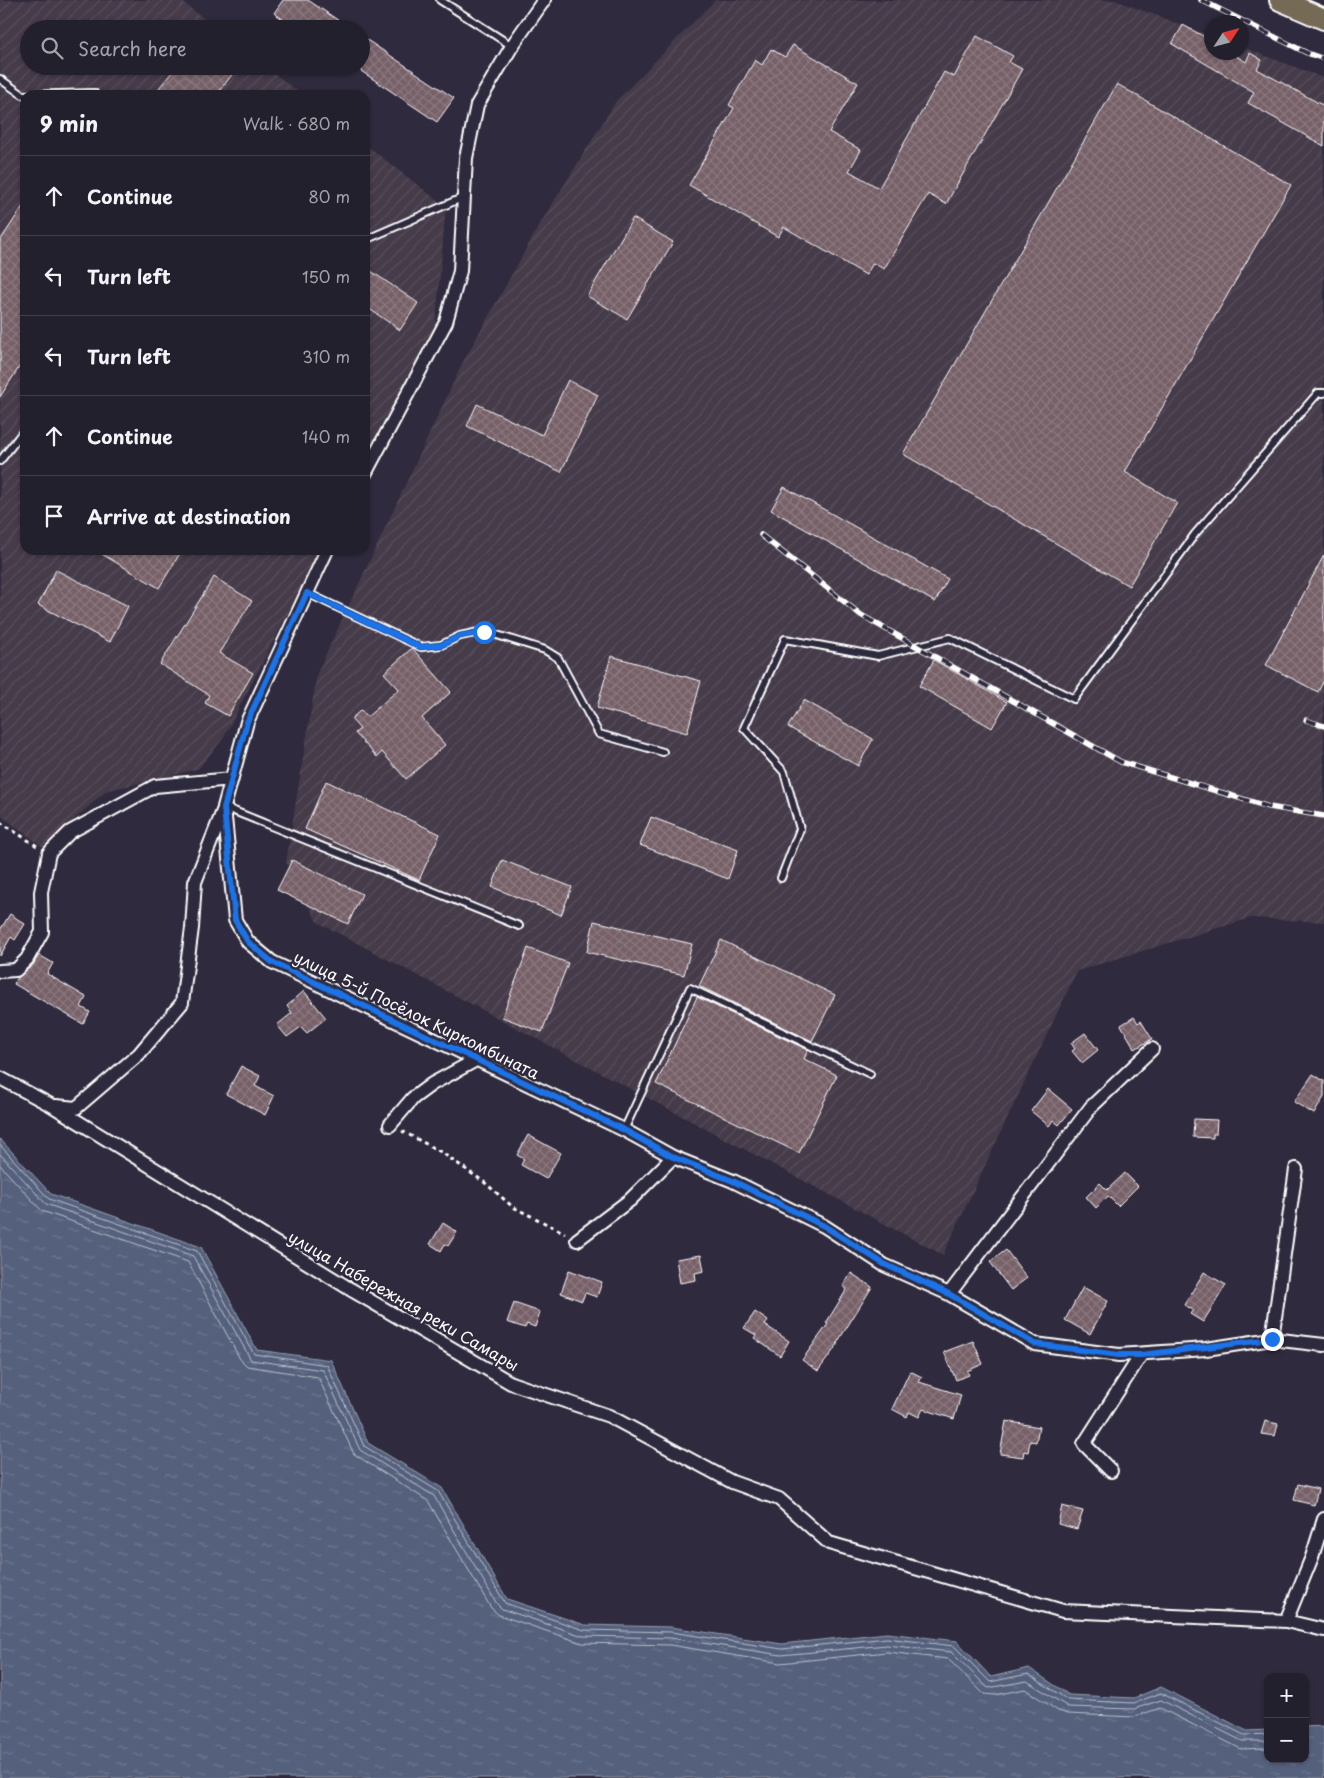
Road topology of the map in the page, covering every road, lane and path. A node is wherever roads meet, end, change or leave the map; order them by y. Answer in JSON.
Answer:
{"nodes":[{"id":1,"x":440,"y":0,"type":"edge"},
{"id":2,"x":544,"y":0,"type":"edge"},
{"id":3,"x":1280,"y":0,"type":"edge"},
{"id":4,"x":1324,"y":19,"type":"edge"},
{"id":5,"x":512,"y":46,"type":"junction"},
{"id":6,"x":0,"y":79,"type":"edge"},
{"id":7,"x":20,"y":93,"type":"edge"},
{"id":8,"x":464,"y":197,"type":"junction"},
{"id":9,"x":370,"y":238,"type":"edge"},
{"id":10,"x":1324,"y":393,"type":"edge"},
{"id":11,"x":20,"y":435,"type":"edge"},
{"id":12,"x":0,"y":461,"type":"edge"},
{"id":13,"x":370,"y":465,"type":"edge"},
{"id":14,"x":325,"y":555,"type":"edge"},
{"id":15,"x":307,"y":593,"type":"junction"},
{"id":16,"x":663,"y":752,"type":"dead end"},
{"id":17,"x":232,"y":779,"type":"junction"},
{"id":18,"x":224,"y":808,"type":"junction"},
{"id":19,"x":0,"y":822,"type":"edge"},
{"id":20,"x":49,"y":853,"type":"junction"},
{"id":21,"x":781,"y":878,"type":"dead end"},
{"id":22,"x":519,"y":926,"type":"dead end"},
{"id":23,"x":0,"y":971,"type":"edge"},
{"id":24,"x":1152,"y":1049,"type":"dead end"},
{"id":25,"x":476,"y":1060,"type":"junction"},
{"id":26,"x":870,"y":1074,"type":"dead end"},
{"id":27,"x":0,"y":1078,"type":"edge"},
{"id":28,"x":51,"y":1106,"type":"junction"},
{"id":29,"x":390,"y":1125,"type":"joint"},
{"id":30,"x":624,"y":1130,"type":"junction"},
{"id":31,"x":673,"y":1157,"type":"junction"},
{"id":32,"x":1296,"y":1169,"type":"dead end"},
{"id":33,"x":577,"y":1240,"type":"joint"},
{"id":34,"x":949,"y":1294,"type":"junction"},
{"id":35,"x":1272,"y":1339,"type":"junction"},
{"id":36,"x":1324,"y":1345,"type":"edge"},
{"id":37,"x":1141,"y":1355,"type":"junction"},
{"id":38,"x":1111,"y":1471,"type":"dead end"},
{"id":39,"x":1324,"y":1519,"type":"edge"},
{"id":40,"x":1286,"y":1621,"type":"junction"},
{"id":41,"x":1324,"y":1630,"type":"edge"}],
"edges":[{"from":1,"to":5,"type":"lane"},
{"from":2,"to":5,"type":"street"},
{"from":3,"to":4,"type":"main road"},
{"from":5,"to":8,"type":"street"},
{"from":6,"to":7,"type":"lane"},
{"from":8,"to":9,"type":"lane"},
{"from":8,"to":13,"type":"street"},
{"from":10,"to":21,"type":"lane"},
{"from":11,"to":12,"type":"lane"},
{"from":14,"to":15,"type":"street","name":"улица 5-й Посёлок Киркомбината"},
{"from":15,"to":16,"type":"lane"},
{"from":15,"to":17,"type":"street","name":"улица 5-й Посёлок Киркомбината"},
{"from":17,"to":18,"type":"street","name":"улица 5-й Посёлок Киркомбината"},
{"from":17,"to":20,"type":"street"},
{"from":18,"to":22,"type":"lane"},
{"from":18,"to":25,"type":"street","name":"улица 5-й Посёлок Киркомбината"},
{"from":18,"to":28,"type":"street"},
{"from":19,"to":20,"type":"path"},
{"from":20,"to":23,"type":"street"},
{"from":24,"to":34,"type":"street"},
{"from":25,"to":29,"type":"street"},
{"from":25,"to":30,"type":"street","name":"улица 5-й Посёлок Киркомбината"},
{"from":26,"to":30,"type":"lane"},
{"from":27,"to":28,"type":"street","name":"улица Набережная реки Самары"},
{"from":28,"to":40,"type":"street","name":"улица Набережная реки Самары"},
{"from":29,"to":33,"type":"path"},
{"from":30,"to":31,"type":"street","name":"улица 5-й Посёлок Киркомбината"},
{"from":31,"to":33,"type":"street"},
{"from":31,"to":34,"type":"street","name":"улица 5-й Посёлок Киркомбината"},
{"from":32,"to":35,"type":"street"},
{"from":34,"to":37,"type":"street","name":"улица 5-й Посёлок Киркомбината"},
{"from":35,"to":36,"type":"street","name":"улица 5-й Посёлок Киркомбината"},
{"from":35,"to":37,"type":"street","name":"улица 5-й Посёлок Киркомбината"},
{"from":37,"to":38,"type":"street"},
{"from":39,"to":40,"type":"street"},
{"from":40,"to":41,"type":"street","name":"улица Набережная реки Самары"}]}
